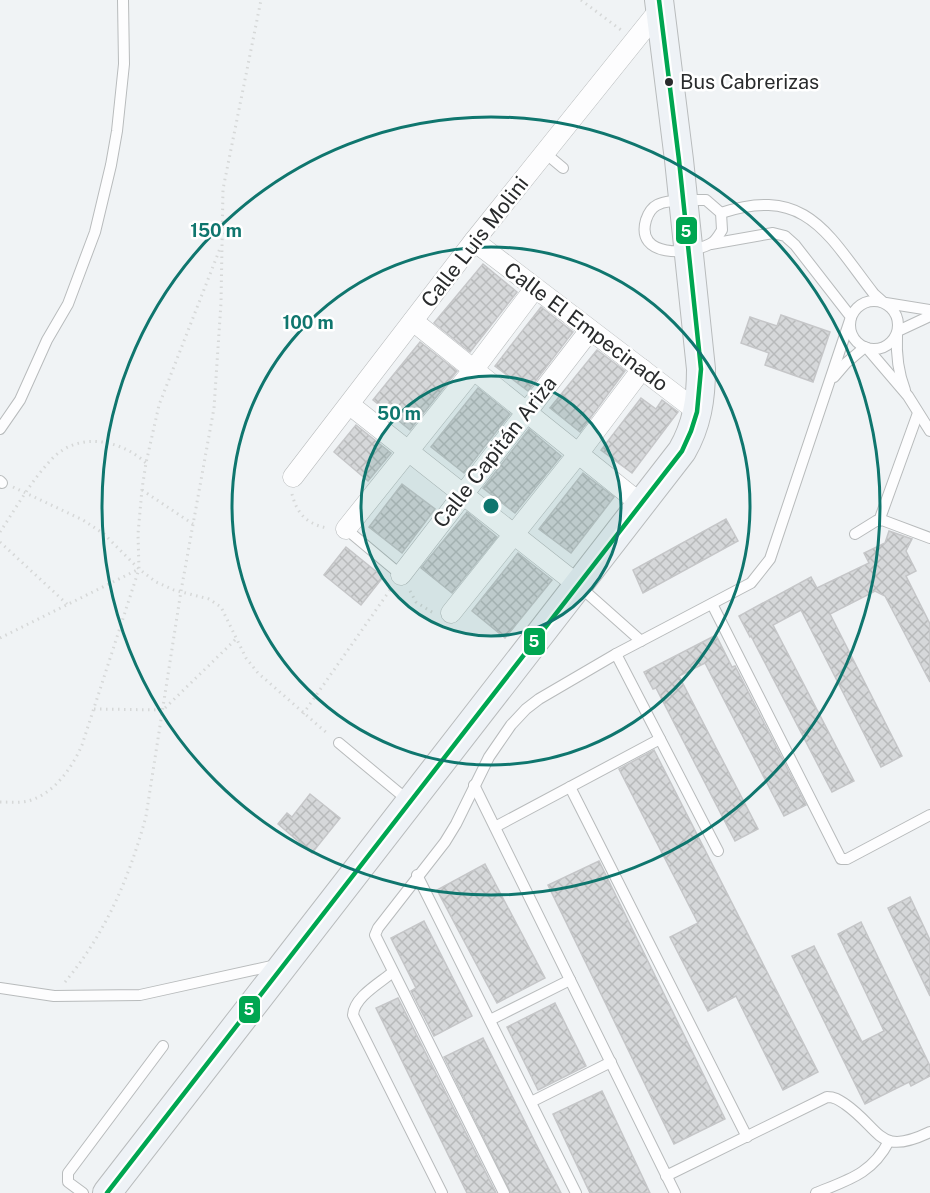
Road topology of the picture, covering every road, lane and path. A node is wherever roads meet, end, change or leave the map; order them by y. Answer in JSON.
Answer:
{"nodes":[{"id":1,"x":123,"y":0,"type":"edge"},
{"id":2,"x":261,"y":0,"type":"edge"},
{"id":3,"x":581,"y":0,"type":"edge"},
{"id":4,"x":660,"y":4,"type":"edge"},
{"id":5,"x":635,"y":40,"type":"junction"},
{"id":6,"x":545,"y":153,"type":"junction"},
{"id":7,"x":563,"y":168,"type":"dead end"},
{"id":8,"x":683,"y":201,"type":"junction"},
{"id":9,"x":722,"y":213,"type":"junction"},
{"id":10,"x":474,"y":241,"type":"junction"},
{"id":11,"x":222,"y":244,"type":"junction"},
{"id":12,"x":700,"y":247,"type":"junction"},
{"id":13,"x":535,"y":288,"type":"junction"},
{"id":14,"x":884,"y":302,"type":"junction"},
{"id":15,"x":930,"y":310,"type":"edge"},
{"id":16,"x":930,"y":316,"type":"edge"},
{"id":17,"x":851,"y":317,"type":"junction"},
{"id":18,"x":413,"y":321,"type":"junction"},
{"id":19,"x":590,"y":330,"type":"junction"},
{"id":20,"x":897,"y":333,"type":"junction"},
{"id":21,"x":866,"y":347,"type":"junction"},
{"id":22,"x":474,"y":369,"type":"junction"},
{"id":23,"x":642,"y":369,"type":"junction"},
{"id":24,"x":831,"y":382,"type":"junction"},
{"id":25,"x":908,"y":396,"type":"junction"},
{"id":26,"x":350,"y":405,"type":"junction"},
{"id":27,"x":526,"y":412,"type":"junction"},
{"id":28,"x":698,"y":412,"type":"junction"},
{"id":29,"x":918,"y":413,"type":"junction"},
{"id":30,"x":0,"y":429,"type":"edge"},
{"id":31,"x":930,"y":431,"type":"edge"},
{"id":32,"x":408,"y":451,"type":"junction"},
{"id":33,"x":578,"y":454,"type":"junction"},
{"id":34,"x":146,"y":464,"type":"junction"},
{"id":35,"x":293,"y":477,"type":"joint"},
{"id":36,"x":1,"y":482,"type":"edge"},
{"id":37,"x":142,"y":489,"type":"junction"},
{"id":38,"x":26,"y":492,"type":"junction"},
{"id":39,"x":462,"y":494,"type":"junction"},
{"id":40,"x":641,"y":504,"type":"junction"},
{"id":41,"x":879,"y":520,"type":"junction"},
{"id":42,"x":193,"y":524,"type":"junction"},
{"id":43,"x":346,"y":529,"type":"junction"},
{"id":44,"x":0,"y":532,"type":"edge"},
{"id":45,"x":514,"y":534,"type":"junction"},
{"id":46,"x":855,"y":534,"type":"dead end"},
{"id":47,"x":930,"y":538,"type":"edge"},
{"id":48,"x":0,"y":542,"type":"edge"},
{"id":49,"x":139,"y":569,"type":"junction"},
{"id":50,"x":400,"y":575,"type":"junction"},
{"id":51,"x":578,"y":585,"type":"junction"},
{"id":52,"x":181,"y":591,"type":"junction"},
{"id":53,"x":68,"y":604,"type":"junction"},
{"id":54,"x":712,"y":604,"type":"junction"},
{"id":55,"x":451,"y":613,"type":"joint"},
{"id":56,"x":0,"y":638,"type":"edge"},
{"id":57,"x":237,"y":638,"type":"junction"},
{"id":58,"x":641,"y":641,"type":"junction"},
{"id":59,"x":616,"y":654,"type":"junction"},
{"id":60,"x":94,"y":709,"type":"junction"},
{"id":61,"x":163,"y":710,"type":"junction"},
{"id":62,"x":303,"y":714,"type":"junction"},
{"id":63,"x":660,"y":739,"type":"junction"},
{"id":64,"x":339,"y":743,"type":"joint"},
{"id":65,"x":474,"y":785,"type":"junction"},
{"id":66,"x":570,"y":787,"type":"junction"},
{"id":67,"x":0,"y":802,"type":"edge"},
{"id":68,"x":410,"y":802,"type":"junction"},
{"id":69,"x":930,"y":814,"type":"edge"},
{"id":70,"x":495,"y":827,"type":"junction"},
{"id":71,"x":718,"y":851,"type":"dead end"},
{"id":72,"x":417,"y":875,"type":"junction"},
{"id":73,"x":285,"y":963,"type":"junction"},
{"id":74,"x":393,"y":972,"type":"junction"},
{"id":75,"x":570,"y":980,"type":"junction"},
{"id":76,"x":0,"y":988,"type":"edge"},
{"id":77,"x":54,"y":996,"type":"junction"},
{"id":78,"x":490,"y":1020,"type":"junction"},
{"id":79,"x":163,"y":1046,"type":"dead end"},
{"id":80,"x":611,"y":1062,"type":"junction"},
{"id":81,"x":531,"y":1102,"type":"junction"},
{"id":82,"x":930,"y":1132,"type":"edge"},
{"id":83,"x":747,"y":1137,"type":"junction"},
{"id":84,"x":889,"y":1141,"type":"junction"},
{"id":85,"x":666,"y":1176,"type":"junction"},
{"id":86,"x":113,"y":1191,"type":"edge"},
{"id":87,"x":82,"y":1193,"type":"edge"},
{"id":88,"x":442,"y":1193,"type":"edge"},
{"id":89,"x":504,"y":1193,"type":"edge"},
{"id":90,"x":576,"y":1193,"type":"edge"},
{"id":91,"x":675,"y":1193,"type":"edge"},
{"id":92,"x":816,"y":1193,"type":"edge"}],
"edges":[{"from":1,"to":30,"type":"lane"},
{"from":2,"to":11,"type":"path"},
{"from":3,"to":5,"type":"path"},
{"from":4,"to":5,"type":"street","name":"Calle Luis Molini"},
{"from":4,"to":8,"type":"main road"},
{"from":5,"to":6,"type":"street","name":"Calle Luis Molini"},
{"from":6,"to":7,"type":"lane"},
{"from":6,"to":10,"type":"street","name":"Calle Luis Molini"},
{"from":8,"to":9,"type":"lane"},
{"from":8,"to":12,"type":"main road"},
{"from":8,"to":12,"type":"lane"},
{"from":9,"to":12,"type":"lane"},
{"from":9,"to":14,"type":"lane"},
{"from":10,"to":13,"type":"street","name":"Calle El Empecinado"},
{"from":10,"to":18,"type":"street","name":"Calle Luis Molini"},
{"from":11,"to":34,"type":"path"},
{"from":11,"to":42,"type":"path"},
{"from":12,"to":17,"type":"lane"},
{"from":12,"to":28,"type":"main road"},
{"from":13,"to":19,"type":"street","name":"Calle El Empecinado"},
{"from":13,"to":22,"type":"street"},
{"from":14,"to":15,"type":"lane"},
{"from":14,"to":17,"type":"lane"},
{"from":14,"to":20,"type":"lane"},
{"from":16,"to":20,"type":"lane"},
{"from":17,"to":21,"type":"lane"},
{"from":17,"to":24,"type":"lane"},
{"from":18,"to":22,"type":"street"},
{"from":18,"to":26,"type":"street","name":"Calle Luis Molini"},
{"from":19,"to":23,"type":"street","name":"Calle El Empecinado"},
{"from":19,"to":27,"type":"street","name":"Calle Capitán Ariza"},
{"from":20,"to":21,"type":"lane"},
{"from":20,"to":25,"type":"lane"},
{"from":21,"to":24,"type":"lane"},
{"from":21,"to":25,"type":"lane"},
{"from":22,"to":27,"type":"street"},
{"from":22,"to":32,"type":"street"},
{"from":23,"to":28,"type":"street","name":"Calle El Empecinado"},
{"from":23,"to":33,"type":"street"},
{"from":24,"to":54,"type":"lane"},
{"from":25,"to":29,"type":"lane"},
{"from":26,"to":32,"type":"street"},
{"from":26,"to":35,"type":"street","name":"Calle Luis Molini"},
{"from":27,"to":33,"type":"street"},
{"from":27,"to":39,"type":"street","name":"Calle Capitán Ariza"},
{"from":28,"to":40,"type":"main road"},
{"from":29,"to":31,"type":"lane"},
{"from":29,"to":41,"type":"lane"},
{"from":32,"to":39,"type":"street"},
{"from":32,"to":43,"type":"street"},
{"from":33,"to":40,"type":"street"},
{"from":33,"to":45,"type":"street"},
{"from":34,"to":37,"type":"path"},
{"from":34,"to":38,"type":"path"},
{"from":35,"to":43,"type":"path"},
{"from":36,"to":38,"type":"path"},
{"from":37,"to":42,"type":"path"},
{"from":37,"to":49,"type":"path"},
{"from":38,"to":44,"type":"path"},
{"from":38,"to":49,"type":"path"},
{"from":39,"to":45,"type":"street"},
{"from":39,"to":50,"type":"street","name":"Calle Capitán Ariza"},
{"from":40,"to":51,"type":"main road"},
{"from":41,"to":46,"type":"lane"},
{"from":41,"to":47,"type":"lane"},
{"from":42,"to":52,"type":"path"},
{"from":43,"to":50,"type":"lane"},
{"from":45,"to":51,"type":"street"},
{"from":45,"to":55,"type":"street"},
{"from":48,"to":53,"type":"path"},
{"from":49,"to":52,"type":"path"},
{"from":49,"to":53,"type":"path"},
{"from":49,"to":60,"type":"path"},
{"from":50,"to":55,"type":"path"},
{"from":50,"to":62,"type":"path"},
{"from":51,"to":58,"type":"lane"},
{"from":51,"to":68,"type":"main road"},
{"from":52,"to":57,"type":"path"},
{"from":52,"to":61,"type":"path"},
{"from":53,"to":56,"type":"path"},
{"from":54,"to":58,"type":"lane"},
{"from":54,"to":69,"type":"lane"},
{"from":57,"to":61,"type":"path"},
{"from":57,"to":62,"type":"path"},
{"from":58,"to":59,"type":"lane"},
{"from":59,"to":63,"type":"lane"},
{"from":59,"to":65,"type":"lane"},
{"from":60,"to":61,"type":"path"},
{"from":60,"to":67,"type":"path"},
{"from":61,"to":77,"type":"path"},
{"from":62,"to":64,"type":"path"},
{"from":63,"to":66,"type":"lane"},
{"from":63,"to":71,"type":"lane"},
{"from":64,"to":68,"type":"lane"},
{"from":65,"to":70,"type":"lane"},
{"from":65,"to":72,"type":"lane"},
{"from":66,"to":70,"type":"lane"},
{"from":66,"to":83,"type":"lane"},
{"from":68,"to":73,"type":"main road"},
{"from":70,"to":75,"type":"lane"},
{"from":72,"to":74,"type":"lane"},
{"from":72,"to":78,"type":"lane"},
{"from":73,"to":77,"type":"lane"},
{"from":73,"to":86,"type":"main road"},
{"from":74,"to":88,"type":"lane"},
{"from":74,"to":89,"type":"lane"},
{"from":75,"to":78,"type":"lane"},
{"from":75,"to":80,"type":"lane"},
{"from":76,"to":77,"type":"lane"},
{"from":78,"to":81,"type":"lane"},
{"from":79,"to":87,"type":"lane"},
{"from":80,"to":81,"type":"lane"},
{"from":80,"to":85,"type":"lane"},
{"from":81,"to":90,"type":"lane"},
{"from":82,"to":84,"type":"lane"},
{"from":83,"to":84,"type":"lane"},
{"from":83,"to":85,"type":"lane"},
{"from":84,"to":92,"type":"lane"},
{"from":85,"to":91,"type":"lane"}]}
